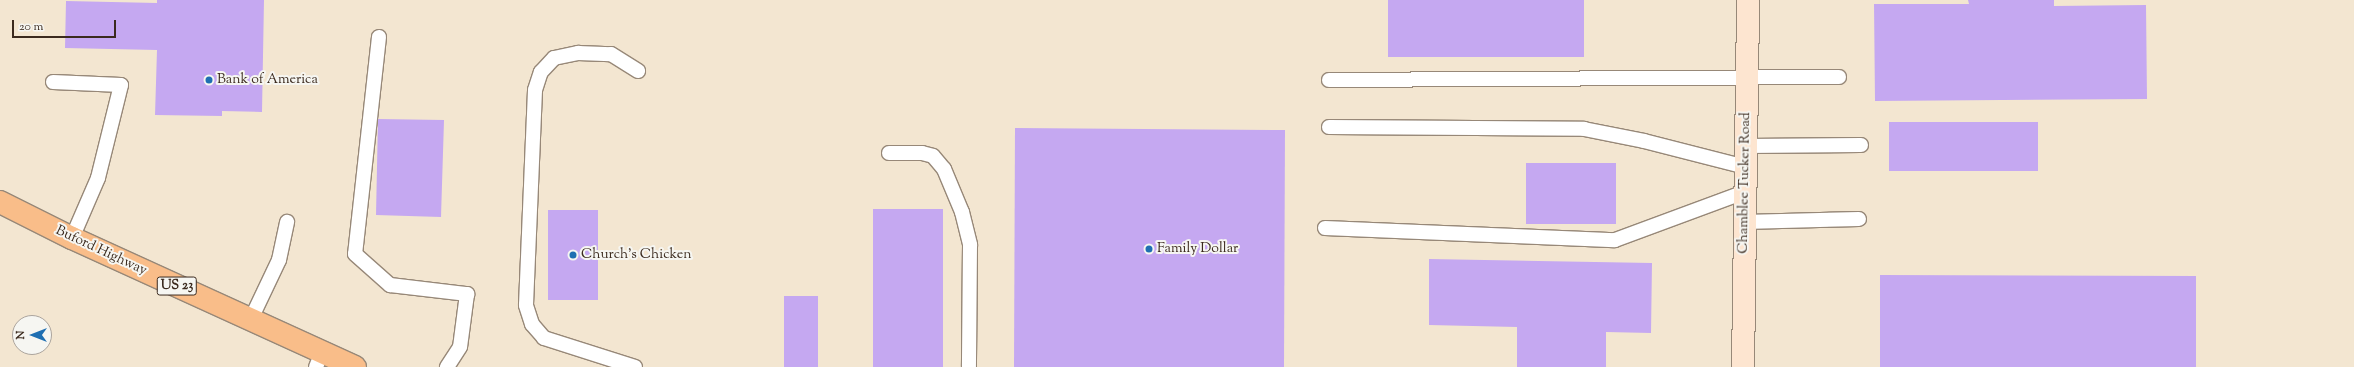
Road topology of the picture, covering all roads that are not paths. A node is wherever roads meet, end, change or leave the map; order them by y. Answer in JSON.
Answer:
{"nodes":[{"id":1,"x":1748,"y":0,"type":"edge"},
{"id":2,"x":379,"y":37,"type":"dead end"},
{"id":3,"x":638,"y":71,"type":"dead end"},
{"id":4,"x":1839,"y":77,"type":"dead end"},
{"id":5,"x":1747,"y":78,"type":"junction"},
{"id":6,"x":1329,"y":80,"type":"dead end"},
{"id":7,"x":53,"y":82,"type":"dead end"},
{"id":8,"x":1329,"y":127,"type":"dead end"},
{"id":9,"x":1861,"y":144,"type":"dead end"},
{"id":10,"x":889,"y":153,"type":"dead end"},
{"id":11,"x":1746,"y":157,"type":"junction"},
{"id":12,"x":1745,"y":192,"type":"junction"},
{"id":13,"x":0,"y":202,"type":"edge"},
{"id":14,"x":1859,"y":219,"type":"dead end"},
{"id":15,"x":287,"y":222,"type":"dead end"},
{"id":16,"x":1744,"y":222,"type":"junction"},
{"id":17,"x":1326,"y":228,"type":"dead end"},
{"id":18,"x":72,"y":238,"type":"junction"},
{"id":19,"x":251,"y":320,"type":"junction"},
{"id":20,"x":319,"y":359,"type":"edge"},
{"id":21,"x":630,"y":365,"type":"edge"},
{"id":22,"x":355,"y":367,"type":"edge"},
{"id":23,"x":447,"y":367,"type":"edge"},
{"id":24,"x":969,"y":367,"type":"edge"},
{"id":25,"x":1743,"y":367,"type":"edge"}],
"edges":[{"from":1,"to":5,"type":"main road","name":"Chamblee Tucker Road"},
{"from":2,"to":23,"type":"lane"},
{"from":3,"to":21,"type":"lane"},
{"from":4,"to":5,"type":"lane"},
{"from":5,"to":6,"type":"lane"},
{"from":5,"to":11,"type":"main road","name":"Chamblee Tucker Road"},
{"from":7,"to":18,"type":"lane"},
{"from":8,"to":11,"type":"lane"},
{"from":9,"to":11,"type":"lane"},
{"from":10,"to":24,"type":"lane"},
{"from":11,"to":12,"type":"main road","name":"Chamblee Tucker Road"},
{"from":12,"to":16,"type":"main road","name":"Chamblee Tucker Road"},
{"from":12,"to":17,"type":"lane"},
{"from":13,"to":18,"type":"main road","name":"Buford Highway","number":"US 23"},
{"from":14,"to":16,"type":"lane"},
{"from":15,"to":19,"type":"lane"},
{"from":16,"to":25,"type":"main road","name":"Chamblee Tucker Road"},
{"from":18,"to":19,"type":"main road","name":"Buford Highway","number":"US 23"},
{"from":19,"to":20,"type":"main road","name":"Buford Highway","number":"US 23"},
{"from":20,"to":22,"type":"main road","name":"Buford Highway","number":"US 23"}]}
